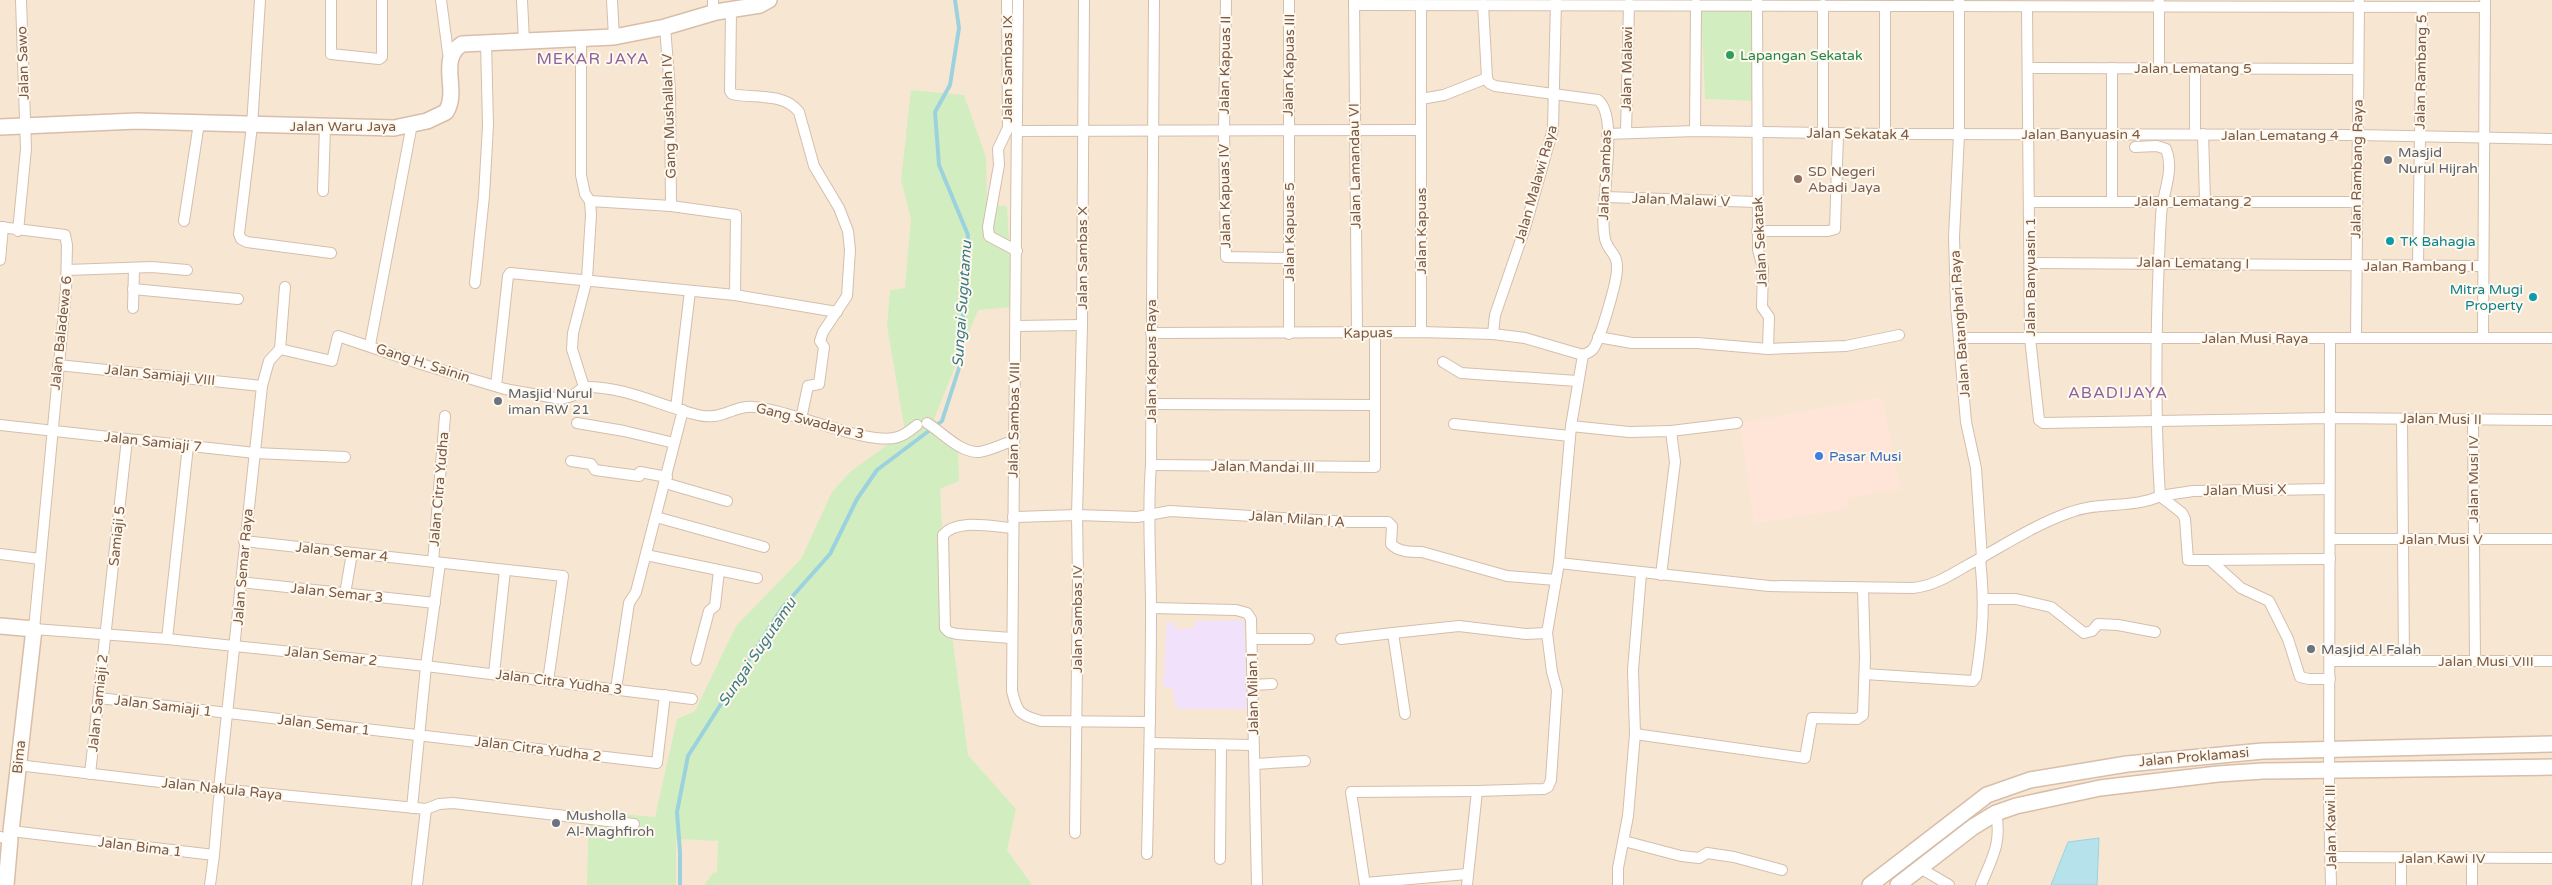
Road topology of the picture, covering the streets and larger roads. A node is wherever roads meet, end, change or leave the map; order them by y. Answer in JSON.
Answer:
{"nodes":[{"id":1,"x":21,"y":0,"type":"edge"},
{"id":2,"x":260,"y":0,"type":"edge"},
{"id":3,"x":331,"y":0,"type":"edge"},
{"id":4,"x":382,"y":0,"type":"edge"},
{"id":5,"x":441,"y":0,"type":"edge"},
{"id":6,"x":522,"y":0,"type":"edge"},
{"id":7,"x":612,"y":0,"type":"edge"},
{"id":8,"x":769,"y":0,"type":"edge"},
{"id":9,"x":1007,"y":0,"type":"edge"},
{"id":10,"x":1018,"y":0,"type":"edge"},
{"id":11,"x":1084,"y":0,"type":"edge"},
{"id":12,"x":1154,"y":0,"type":"edge"},
{"id":13,"x":1226,"y":0,"type":"edge"},
{"id":14,"x":1289,"y":0,"type":"edge"},
{"id":15,"x":1354,"y":2,"type":"edge"},
{"id":16,"x":1556,"y":2,"type":"edge"},
{"id":17,"x":1757,"y":2,"type":"edge"},
{"id":18,"x":1960,"y":3,"type":"edge"},
{"id":19,"x":2159,"y":3,"type":"edge"},
{"id":20,"x":2359,"y":3,"type":"edge"},
{"id":21,"x":2485,"y":3,"type":"edge"},
{"id":22,"x":1629,"y":4,"type":"junction"},
{"id":23,"x":1696,"y":4,"type":"junction"},
{"id":24,"x":1421,"y":5,"type":"junction"},
{"id":25,"x":1484,"y":5,"type":"junction"},
{"id":26,"x":1823,"y":5,"type":"junction"},
{"id":27,"x":713,"y":6,"type":"edge"},
{"id":28,"x":1885,"y":6,"type":"junction"},
{"id":29,"x":2027,"y":7,"type":"junction"},
{"id":30,"x":2422,"y":7,"type":"junction"},
{"id":31,"x":731,"y":10,"type":"junction"},
{"id":32,"x":665,"y":27,"type":"junction"},
{"id":33,"x":614,"y":37,"type":"junction"},
{"id":34,"x":581,"y":38,"type":"junction"},
{"id":35,"x":524,"y":41,"type":"junction"},
{"id":36,"x":486,"y":42,"type":"junction"},
{"id":37,"x":449,"y":60,"type":"junction"},
{"id":38,"x":2028,"y":68,"type":"junction"},
{"id":39,"x":2112,"y":68,"type":"junction"},
{"id":40,"x":2159,"y":68,"type":"junction"},
{"id":41,"x":2195,"y":68,"type":"junction"},
{"id":42,"x":2358,"y":69,"type":"junction"},
{"id":43,"x":1487,"y":78,"type":"junction"},
{"id":44,"x":1555,"y":93,"type":"junction"},
{"id":45,"x":1421,"y":99,"type":"junction"},
{"id":46,"x":199,"y":123,"type":"junction"},
{"id":47,"x":412,"y":124,"type":"junction"},
{"id":48,"x":24,"y":125,"type":"junction"},
{"id":49,"x":252,"y":126,"type":"junction"},
{"id":50,"x":0,"y":127,"type":"edge"},
{"id":51,"x":325,"y":127,"type":"junction"},
{"id":52,"x":1152,"y":129,"type":"junction"},
{"id":53,"x":1224,"y":130,"type":"junction"},
{"id":54,"x":1288,"y":130,"type":"junction"},
{"id":55,"x":1354,"y":130,"type":"junction"},
{"id":56,"x":1421,"y":130,"type":"junction"},
{"id":57,"x":1018,"y":131,"type":"junction"},
{"id":58,"x":1084,"y":131,"type":"junction"},
{"id":59,"x":1695,"y":131,"type":"junction"},
{"id":60,"x":1758,"y":132,"type":"junction"},
{"id":61,"x":1626,"y":133,"type":"junction"},
{"id":62,"x":1607,"y":134,"type":"junction"},
{"id":63,"x":1823,"y":134,"type":"junction"},
{"id":64,"x":1838,"y":134,"type":"junction"},
{"id":65,"x":1885,"y":134,"type":"junction"},
{"id":66,"x":1959,"y":134,"type":"junction"},
{"id":67,"x":2029,"y":134,"type":"junction"},
{"id":68,"x":2112,"y":134,"type":"junction"},
{"id":69,"x":2199,"y":134,"type":"junction"},
{"id":70,"x":2357,"y":135,"type":"junction"},
{"id":71,"x":2420,"y":137,"type":"junction"},
{"id":72,"x":2484,"y":138,"type":"junction"},
{"id":73,"x":2552,"y":139,"type":"edge"},
{"id":74,"x":2135,"y":147,"type":"dead end"},
{"id":75,"x":323,"y":191,"type":"dead end"},
{"id":76,"x":1606,"y":197,"type":"junction"},
{"id":77,"x":2205,"y":200,"type":"junction"},
{"id":78,"x":590,"y":201,"type":"junction"},
{"id":79,"x":1757,"y":202,"type":"junction"},
{"id":80,"x":2029,"y":202,"type":"junction"},
{"id":81,"x":2112,"y":202,"type":"junction"},
{"id":82,"x":2162,"y":202,"type":"junction"},
{"id":83,"x":2357,"y":202,"type":"junction"},
{"id":84,"x":671,"y":206,"type":"junction"},
{"id":85,"x":184,"y":221,"type":"dead end"},
{"id":86,"x":2,"y":227,"type":"edge"},
{"id":87,"x":18,"y":230,"type":"junction"},
{"id":88,"x":1757,"y":232,"type":"junction"},
{"id":89,"x":1017,"y":251,"type":"junction"},
{"id":90,"x":330,"y":253,"type":"dead end"},
{"id":91,"x":1289,"y":258,"type":"junction"},
{"id":92,"x":0,"y":260,"type":"edge"},
{"id":93,"x":2030,"y":263,"type":"junction"},
{"id":94,"x":2158,"y":263,"type":"junction"},
{"id":95,"x":2356,"y":265,"type":"junction"},
{"id":96,"x":2418,"y":265,"type":"junction"},
{"id":97,"x":2482,"y":266,"type":"junction"},
{"id":98,"x":134,"y":268,"type":"junction"},
{"id":99,"x":67,"y":270,"type":"junction"},
{"id":100,"x":187,"y":270,"type":"dead end"},
{"id":101,"x":587,"y":279,"type":"junction"},
{"id":102,"x":475,"y":282,"type":"dead end"},
{"id":103,"x":285,"y":287,"type":"dead end"},
{"id":104,"x":133,"y":289,"type":"junction"},
{"id":105,"x":690,"y":291,"type":"junction"},
{"id":106,"x":735,"y":295,"type":"junction"},
{"id":107,"x":238,"y":299,"type":"dead end"},
{"id":108,"x":133,"y":308,"type":"dead end"},
{"id":109,"x":837,"y":312,"type":"junction"},
{"id":110,"x":1082,"y":325,"type":"junction"},
{"id":111,"x":1016,"y":326,"type":"junction"},
{"id":112,"x":1421,"y":332,"type":"junction"},
{"id":113,"x":1151,"y":333,"type":"junction"},
{"id":114,"x":1357,"y":333,"type":"junction"},
{"id":115,"x":1375,"y":333,"type":"junction"},
{"id":116,"x":1289,"y":334,"type":"junction"},
{"id":117,"x":1493,"y":334,"type":"junction"},
{"id":118,"x":1899,"y":335,"type":"dead end"},
{"id":119,"x":1598,"y":337,"type":"junction"},
{"id":120,"x":1959,"y":338,"type":"junction"},
{"id":121,"x":2030,"y":338,"type":"junction"},
{"id":122,"x":2157,"y":338,"type":"junction"},
{"id":123,"x":2330,"y":338,"type":"junction"},
{"id":124,"x":2356,"y":338,"type":"junction"},
{"id":125,"x":2483,"y":338,"type":"junction"},
{"id":126,"x":2552,"y":338,"type":"edge"},
{"id":127,"x":370,"y":345,"type":"junction"},
{"id":128,"x":1768,"y":349,"type":"junction"},
{"id":129,"x":280,"y":350,"type":"junction"},
{"id":130,"x":1583,"y":354,"type":"junction"},
{"id":131,"x":1443,"y":362,"type":"dead end"},
{"id":132,"x":58,"y":365,"type":"junction"},
{"id":133,"x":1577,"y":381,"type":"junction"},
{"id":134,"x":262,"y":386,"type":"junction"},
{"id":135,"x":496,"y":386,"type":"junction"},
{"id":136,"x":584,"y":387,"type":"junction"},
{"id":137,"x":1151,"y":404,"type":"junction"},
{"id":138,"x":1374,"y":405,"type":"junction"},
{"id":139,"x":679,"y":409,"type":"junction"},
{"id":140,"x":445,"y":416,"type":"dead end"},
{"id":141,"x":2331,"y":418,"type":"junction"},
{"id":142,"x":801,"y":419,"type":"junction"},
{"id":143,"x":2402,"y":419,"type":"junction"},
{"id":144,"x":2039,"y":420,"type":"joint"},
{"id":145,"x":2155,"y":420,"type":"junction"},
{"id":146,"x":2473,"y":420,"type":"junction"},
{"id":147,"x":2552,"y":420,"type":"edge"},
{"id":148,"x":577,"y":423,"type":"dead end"},
{"id":149,"x":1737,"y":423,"type":"dead end"},
{"id":150,"x":1454,"y":424,"type":"dead end"},
{"id":151,"x":0,"y":425,"type":"edge"},
{"id":152,"x":51,"y":431,"type":"junction"},
{"id":153,"x":1571,"y":431,"type":"junction"},
{"id":154,"x":1671,"y":431,"type":"junction"},
{"id":155,"x":127,"y":439,"type":"junction"},
{"id":156,"x":1013,"y":441,"type":"junction"},
{"id":157,"x":674,"y":443,"type":"junction"},
{"id":158,"x":188,"y":446,"type":"junction"},
{"id":159,"x":254,"y":453,"type":"junction"},
{"id":160,"x":346,"y":457,"type":"dead end"},
{"id":161,"x":571,"y":461,"type":"dead end"},
{"id":162,"x":1151,"y":465,"type":"junction"},
{"id":163,"x":666,"y":480,"type":"junction"},
{"id":164,"x":2329,"y":489,"type":"junction"},
{"id":165,"x":2160,"y":496,"type":"junction"},
{"id":166,"x":727,"y":501,"type":"dead end"},
{"id":167,"x":1076,"y":515,"type":"junction"},
{"id":168,"x":1148,"y":515,"type":"junction"},
{"id":169,"x":656,"y":518,"type":"junction"},
{"id":170,"x":1013,"y":522,"type":"junction"},
{"id":171,"x":2330,"y":539,"type":"junction"},
{"id":172,"x":2403,"y":539,"type":"junction"},
{"id":173,"x":2474,"y":539,"type":"junction"},
{"id":174,"x":2552,"y":539,"type":"edge"},
{"id":175,"x":244,"y":541,"type":"junction"},
{"id":176,"x":764,"y":547,"type":"dead end"},
{"id":177,"x":352,"y":553,"type":"junction"},
{"id":178,"x":0,"y":554,"type":"edge"},
{"id":179,"x":646,"y":555,"type":"junction"},
{"id":180,"x":1981,"y":558,"type":"junction"},
{"id":181,"x":40,"y":559,"type":"junction"},
{"id":182,"x":2330,"y":559,"type":"junction"},
{"id":183,"x":2210,"y":560,"type":"junction"},
{"id":184,"x":437,"y":562,"type":"junction"},
{"id":185,"x":1559,"y":563,"type":"junction"},
{"id":186,"x":505,"y":570,"type":"junction"},
{"id":187,"x":719,"y":571,"type":"junction"},
{"id":188,"x":1641,"y":574,"type":"junction"},
{"id":189,"x":1661,"y":575,"type":"junction"},
{"id":190,"x":757,"y":578,"type":"dead end"},
{"id":191,"x":1556,"y":580,"type":"junction"},
{"id":192,"x":240,"y":582,"type":"junction"},
{"id":193,"x":1863,"y":589,"type":"junction"},
{"id":194,"x":345,"y":594,"type":"junction"},
{"id":195,"x":1984,"y":599,"type":"junction"},
{"id":196,"x":435,"y":603,"type":"junction"},
{"id":197,"x":1151,"y":608,"type":"junction"},
{"id":198,"x":0,"y":626,"type":"edge"},
{"id":199,"x":34,"y":629,"type":"junction"},
{"id":200,"x":2155,"y":632,"type":"dead end"},
{"id":201,"x":106,"y":633,"type":"junction"},
{"id":202,"x":1393,"y":633,"type":"junction"},
{"id":203,"x":1547,"y":634,"type":"junction"},
{"id":204,"x":1012,"y":638,"type":"junction"},
{"id":205,"x":168,"y":639,"type":"junction"},
{"id":206,"x":1252,"y":639,"type":"junction"},
{"id":207,"x":1309,"y":639,"type":"dead end"},
{"id":208,"x":1341,"y":639,"type":"dead end"},
{"id":209,"x":235,"y":647,"type":"junction"},
{"id":210,"x":696,"y":660,"type":"dead end"},
{"id":211,"x":2330,"y":661,"type":"junction"},
{"id":212,"x":2404,"y":661,"type":"junction"},
{"id":213,"x":2475,"y":661,"type":"junction"},
{"id":214,"x":2552,"y":661,"type":"edge"},
{"id":215,"x":426,"y":666,"type":"junction"},
{"id":216,"x":494,"y":674,"type":"junction"},
{"id":217,"x":1865,"y":674,"type":"junction"},
{"id":218,"x":2330,"y":679,"type":"junction"},
{"id":219,"x":548,"y":681,"type":"junction"},
{"id":220,"x":1272,"y":684,"type":"dead end"},
{"id":221,"x":1252,"y":685,"type":"junction"},
{"id":222,"x":616,"y":689,"type":"junction"},
{"id":223,"x":665,"y":694,"type":"junction"},
{"id":224,"x":99,"y":698,"type":"junction"},
{"id":225,"x":692,"y":700,"type":"dead end"},
{"id":226,"x":228,"y":714,"type":"junction"},
{"id":227,"x":1405,"y":714,"type":"dead end"},
{"id":228,"x":1150,"y":722,"type":"junction"},
{"id":229,"x":1077,"y":723,"type":"junction"},
{"id":230,"x":1634,"y":734,"type":"junction"},
{"id":231,"x":419,"y":736,"type":"junction"},
{"id":232,"x":1150,"y":743,"type":"junction"},
{"id":233,"x":2552,"y":744,"type":"edge"},
{"id":234,"x":1221,"y":745,"type":"junction"},
{"id":235,"x":1253,"y":745,"type":"junction"},
{"id":236,"x":2330,"y":749,"type":"junction"},
{"id":237,"x":1305,"y":761,"type":"dead end"},
{"id":238,"x":1255,"y":764,"type":"junction"},
{"id":239,"x":2127,"y":764,"type":"junction"},
{"id":240,"x":18,"y":765,"type":"junction"},
{"id":241,"x":2552,"y":767,"type":"edge"},
{"id":242,"x":2330,"y":769,"type":"junction"},
{"id":243,"x":90,"y":774,"type":"junction"},
{"id":244,"x":2130,"y":784,"type":"junction"},
{"id":245,"x":2004,"y":788,"type":"junction"},
{"id":246,"x":1477,"y":791,"type":"junction"},
{"id":247,"x":219,"y":794,"type":"junction"},
{"id":248,"x":2016,"y":806,"type":"junction"},
{"id":249,"x":412,"y":808,"type":"junction"},
{"id":250,"x":426,"y":809,"type":"junction"},
{"id":251,"x":1996,"y":813,"type":"junction"},
{"id":252,"x":634,"y":824,"type":"dead end"},
{"id":253,"x":1075,"y":833,"type":"dead end"},
{"id":254,"x":7,"y":836,"type":"edge"},
{"id":255,"x":1624,"y":841,"type":"junction"},
{"id":256,"x":1147,"y":854,"type":"dead end"},
{"id":257,"x":214,"y":855,"type":"junction"},
{"id":258,"x":2331,"y":857,"type":"junction"},
{"id":259,"x":2401,"y":858,"type":"junction"},
{"id":260,"x":2472,"y":858,"type":"junction"},
{"id":261,"x":2552,"y":858,"type":"edge"},
{"id":262,"x":1220,"y":859,"type":"dead end"},
{"id":263,"x":1920,"y":868,"type":"junction"},
{"id":264,"x":1782,"y":870,"type":"dead end"},
{"id":265,"x":1468,"y":874,"type":"junction"},
{"id":266,"x":1365,"y":884,"type":"edge"},
{"id":267,"x":6,"y":885,"type":"edge"},
{"id":268,"x":210,"y":885,"type":"edge"},
{"id":269,"x":417,"y":885,"type":"edge"},
{"id":270,"x":1257,"y":885,"type":"edge"},
{"id":271,"x":1467,"y":885,"type":"edge"},
{"id":272,"x":1618,"y":885,"type":"edge"},
{"id":273,"x":1870,"y":885,"type":"edge"},
{"id":274,"x":1898,"y":885,"type":"edge"},
{"id":275,"x":1949,"y":885,"type":"edge"},
{"id":276,"x":1981,"y":885,"type":"edge"},
{"id":277,"x":2331,"y":885,"type":"edge"},
{"id":278,"x":2401,"y":885,"type":"edge"},
{"id":279,"x":2472,"y":885,"type":"edge"}],
"edges":[{"from":1,"to":48,"type":"street","name":"Jalan Sawo"},
{"from":2,"to":49,"type":"street"},
{"from":3,"to":4,"type":"street"},
{"from":5,"to":37,"type":"street"},
{"from":6,"to":35,"type":"street"},
{"from":7,"to":33,"type":"street"},
{"from":8,"to":31,"type":"street"},
{"from":9,"to":89,"type":"street","name":"Jalan Sambas IX"},
{"from":10,"to":57,"type":"street","name":"Jalan Sambas VIII"},
{"from":11,"to":58,"type":"street","name":"Jalan Sambas X"},
{"from":12,"to":52,"type":"street","name":"Jalan Kapuas Raya"},
{"from":13,"to":53,"type":"street","name":"Jalan Kapuas II"},
{"from":14,"to":54,"type":"street","name":"Jalan Kapuas III"},
{"from":15,"to":24,"type":"street"},
{"from":15,"to":55,"type":"street","name":"Jalan Lamandau VI"},
{"from":16,"to":22,"type":"street"},
{"from":16,"to":25,"type":"street"},
{"from":16,"to":44,"type":"street","name":"Jalan Malawi Raya"},
{"from":17,"to":23,"type":"street"},
{"from":17,"to":26,"type":"street"},
{"from":17,"to":60,"type":"street","name":"Jalan Sekatak"},
{"from":18,"to":28,"type":"street"},
{"from":18,"to":29,"type":"street"},
{"from":18,"to":66,"type":"street","name":"Jalan Batanghari Raya"},
{"from":19,"to":20,"type":"street"},
{"from":19,"to":29,"type":"street"},
{"from":19,"to":40,"type":"street"},
{"from":20,"to":30,"type":"street"},
{"from":20,"to":42,"type":"street","name":"Jalan Rambang Raya"},
{"from":21,"to":30,"type":"street"},
{"from":21,"to":72,"type":"street"},
{"from":22,"to":23,"type":"street"},
{"from":22,"to":61,"type":"street","name":"Jalan Malawi"},
{"from":23,"to":59,"type":"street"},
{"from":24,"to":25,"type":"street"},
{"from":24,"to":45,"type":"street","name":"Jalan Kapuas"},
{"from":25,"to":43,"type":"street"},
{"from":26,"to":28,"type":"street"},
{"from":26,"to":63,"type":"street"},
{"from":27,"to":31,"type":"street"},
{"from":27,"to":32,"type":"street"},
{"from":28,"to":65,"type":"street"},
{"from":29,"to":38,"type":"street","name":"Jalan Banyuasin 1"},
{"from":30,"to":71,"type":"street","name":"Jalan Rambang 5"},
{"from":31,"to":109,"type":"street"},
{"from":32,"to":33,"type":"street"},
{"from":32,"to":84,"type":"street","name":"Gang Mushallah IV"},
{"from":33,"to":34,"type":"street"},
{"from":34,"to":35,"type":"street"},
{"from":34,"to":78,"type":"street"},
{"from":35,"to":36,"type":"street"},
{"from":36,"to":37,"type":"street"},
{"from":36,"to":102,"type":"street"},
{"from":37,"to":47,"type":"street","name":"Jalan Waru Jaya"},
{"from":38,"to":39,"type":"street","name":"Jalan Lematang 5"},
{"from":38,"to":67,"type":"street","name":"Jalan Banyuasin 1"},
{"from":39,"to":40,"type":"street","name":"Jalan Lematang 5"},
{"from":39,"to":68,"type":"street"},
{"from":40,"to":41,"type":"street","name":"Jalan Lematang 5"},
{"from":41,"to":42,"type":"street","name":"Jalan Lematang 5"},
{"from":41,"to":69,"type":"street"},
{"from":42,"to":70,"type":"street","name":"Jalan Rambang Raya"},
{"from":43,"to":44,"type":"street","name":"Jalan Sambas"},
{"from":43,"to":45,"type":"street"},
{"from":44,"to":62,"type":"street","name":"Jalan Sambas"},
{"from":44,"to":117,"type":"street","name":"Jalan Malawi Raya"},
{"from":45,"to":56,"type":"street","name":"Jalan Kapuas"},
{"from":46,"to":48,"type":"street","name":"Jalan Waru Jaya"},
{"from":46,"to":49,"type":"street","name":"Jalan Waru Jaya"},
{"from":46,"to":85,"type":"street"},
{"from":47,"to":51,"type":"street","name":"Jalan Waru Jaya"},
{"from":47,"to":127,"type":"street"},
{"from":48,"to":50,"type":"street","name":"Jalan Waru Jaya"},
{"from":48,"to":87,"type":"street","name":"Jalan Sawo"},
{"from":49,"to":51,"type":"street","name":"Jalan Waru Jaya"},
{"from":49,"to":90,"type":"street"},
{"from":51,"to":75,"type":"street"},
{"from":52,"to":53,"type":"street"},
{"from":52,"to":58,"type":"street"},
{"from":52,"to":113,"type":"street","name":"Jalan Kapuas Raya"},
{"from":53,"to":54,"type":"street"},
{"from":53,"to":91,"type":"street","name":"Jalan Kapuas IV"},
{"from":54,"to":55,"type":"street"},
{"from":54,"to":91,"type":"street","name":"Jalan Kapuas 5"},
{"from":55,"to":56,"type":"street"},
{"from":55,"to":114,"type":"street","name":"Jalan Lamandau VI"},
{"from":56,"to":112,"type":"street","name":"Jalan Kapuas"},
{"from":57,"to":58,"type":"street"},
{"from":57,"to":89,"type":"street","name":"Jalan Sambas VIII"},
{"from":58,"to":110,"type":"street","name":"Jalan Sambas X"},
{"from":59,"to":60,"type":"street"},
{"from":59,"to":61,"type":"street"},
{"from":60,"to":63,"type":"street","name":"Jalan Sekatak 4"},
{"from":60,"to":79,"type":"street","name":"Jalan Sekatak"},
{"from":61,"to":62,"type":"street"},
{"from":62,"to":76,"type":"street","name":"Jalan Sambas"},
{"from":63,"to":64,"type":"street","name":"Jalan Sekatak 4"},
{"from":64,"to":65,"type":"street","name":"Jalan Sekatak 4"},
{"from":64,"to":88,"type":"street"},
{"from":65,"to":66,"type":"street","name":"Jalan Sekatak 4"},
{"from":66,"to":67,"type":"street","name":"Jalan Banyuasin 4"},
{"from":66,"to":120,"type":"street","name":"Jalan Batanghari Raya"},
{"from":67,"to":68,"type":"street","name":"Jalan Banyuasin 4"},
{"from":67,"to":80,"type":"street","name":"Jalan Banyuasin 1"},
{"from":68,"to":69,"type":"street","name":"Jalan Banyuasin 4"},
{"from":68,"to":81,"type":"street"},
{"from":69,"to":70,"type":"street","name":"Jalan Lematang 4"},
{"from":69,"to":77,"type":"street"},
{"from":70,"to":71,"type":"street","name":"Jalan Lematang 4"},
{"from":70,"to":83,"type":"street","name":"Jalan Rambang Raya"},
{"from":71,"to":72,"type":"street","name":"Jalan Lematang 4"},
{"from":71,"to":96,"type":"street","name":"Jalan Rambang 5"},
{"from":72,"to":73,"type":"street","name":"Jalan Lematang 4"},
{"from":72,"to":97,"type":"street"},
{"from":74,"to":82,"type":"street"},
{"from":76,"to":79,"type":"street","name":"Jalan Malawi V"},
{"from":76,"to":119,"type":"street","name":"Jalan Sambas"},
{"from":77,"to":82,"type":"street","name":"Jalan Lematang 2"},
{"from":77,"to":83,"type":"street","name":"Jalan Lematang 2"},
{"from":78,"to":84,"type":"street"},
{"from":78,"to":101,"type":"street"},
{"from":79,"to":88,"type":"street","name":"Jalan Sekatak"},
{"from":80,"to":81,"type":"street","name":"Jalan Lematang 2"},
{"from":80,"to":93,"type":"street","name":"Jalan Banyuasin 1"},
{"from":81,"to":82,"type":"street","name":"Jalan Lematang 2"},
{"from":82,"to":94,"type":"street"},
{"from":83,"to":95,"type":"street","name":"Jalan Rambang Raya"},
{"from":84,"to":106,"type":"street"},
{"from":86,"to":87,"type":"street"},
{"from":86,"to":92,"type":"street"},
{"from":87,"to":99,"type":"street","name":"Jalan Baladewa 6"},
{"from":88,"to":128,"type":"street","name":"Jalan Sekatak"},
{"from":89,"to":111,"type":"street","name":"Jalan Sambas VIII"},
{"from":91,"to":116,"type":"street","name":"Jalan Kapuas 5"},
{"from":93,"to":94,"type":"street","name":"Jalan Lematang I"},
{"from":93,"to":121,"type":"street","name":"Jalan Banyuasin 1"},
{"from":94,"to":95,"type":"street","name":"Jalan Lematang I"},
{"from":94,"to":122,"type":"street"},
{"from":95,"to":96,"type":"street","name":"Jalan Rambang I"},
{"from":95,"to":124,"type":"street","name":"Jalan Rambang Raya"},
{"from":96,"to":97,"type":"street","name":"Jalan Rambang I"},
{"from":97,"to":125,"type":"street"},
{"from":98,"to":99,"type":"street"},
{"from":98,"to":100,"type":"street"},
{"from":98,"to":104,"type":"street"},
{"from":99,"to":132,"type":"street","name":"Jalan Baladewa 6"},
{"from":101,"to":105,"type":"street"},
{"from":101,"to":135,"type":"street"},
{"from":101,"to":136,"type":"street"},
{"from":103,"to":129,"type":"street"},
{"from":104,"to":107,"type":"street"},
{"from":104,"to":108,"type":"street"},
{"from":105,"to":106,"type":"street"},
{"from":105,"to":139,"type":"street"},
{"from":106,"to":109,"type":"street"},
{"from":109,"to":142,"type":"street"},
{"from":110,"to":111,"type":"street"},
{"from":110,"to":167,"type":"street","name":"Jalan Sambas X"},
{"from":111,"to":156,"type":"street","name":"Jalan Sambas VIII"},
{"from":112,"to":115,"type":"street","name":"Kapuas"},
{"from":112,"to":117,"type":"street","name":"Kapuas"},
{"from":113,"to":116,"type":"street","name":"Kapuas"},
{"from":113,"to":137,"type":"street","name":"Jalan Kapuas Raya"},
{"from":114,"to":115,"type":"street","name":"Kapuas"},
{"from":114,"to":116,"type":"street","name":"Kapuas"},
{"from":115,"to":138,"type":"street"},
{"from":117,"to":130,"type":"street","name":"Kapuas"},
{"from":118,"to":128,"type":"street"},
{"from":119,"to":128,"type":"street"},
{"from":119,"to":130,"type":"street","name":"Jalan Sambas"},
{"from":120,"to":121,"type":"street","name":"Jalan Musi Raya"},
{"from":120,"to":180,"type":"street","name":"Jalan Batanghari Raya"},
{"from":121,"to":122,"type":"street","name":"Jalan Musi Raya"},
{"from":121,"to":144,"type":"street","name":"Jalan Banyuasin 1"},
{"from":122,"to":123,"type":"street","name":"Jalan Musi Raya"},
{"from":122,"to":145,"type":"street"},
{"from":123,"to":124,"type":"street","name":"Jalan Musi Raya"},
{"from":123,"to":141,"type":"street","name":"Jalan Kawi III"},
{"from":124,"to":125,"type":"street","name":"Jalan Musi Raya"},
{"from":125,"to":126,"type":"street","name":"Jalan Musi Raya"},
{"from":127,"to":129,"type":"street","name":"Gang H. Sainin"},
{"from":127,"to":135,"type":"street","name":"Gang H. Sainin"},
{"from":129,"to":134,"type":"street","name":"Jalan Semar Raya"},
{"from":130,"to":133,"type":"street"},
{"from":131,"to":133,"type":"street"},
{"from":132,"to":134,"type":"street","name":"Jalan Samiaji VIII"},
{"from":132,"to":152,"type":"street","name":"Jalan Baladewa 6"},
{"from":133,"to":153,"type":"street"},
{"from":134,"to":159,"type":"street","name":"Jalan Semar Raya"},
{"from":135,"to":136,"type":"street","name":"Gang H. Sainin"},
{"from":136,"to":139,"type":"street","name":"Gang Swadaya 3"},
{"from":137,"to":138,"type":"street"},
{"from":137,"to":162,"type":"street","name":"Jalan Kapuas Raya"},
{"from":138,"to":162,"type":"street","name":"Jalan Mandai III"},
{"from":139,"to":142,"type":"street","name":"Gang Swadaya 3"},
{"from":139,"to":157,"type":"street"},
{"from":140,"to":184,"type":"street","name":"Jalan Citra Yudha"},
{"from":141,"to":143,"type":"street","name":"Jalan Musi II"},
{"from":141,"to":145,"type":"street","name":"Jalan Musi II"},
{"from":141,"to":164,"type":"street","name":"Jalan Kawi III"},
{"from":142,"to":156,"type":"street","name":"Gang Swadaya 3"},
{"from":143,"to":146,"type":"street","name":"Jalan Musi II"},
{"from":143,"to":172,"type":"street"},
{"from":144,"to":145,"type":"street","name":"Jalan Musi II"},
{"from":145,"to":165,"type":"street"},
{"from":146,"to":147,"type":"street","name":"Jalan Musi II"},
{"from":146,"to":173,"type":"street","name":"Jalan Musi IV"},
{"from":148,"to":157,"type":"street"},
{"from":149,"to":154,"type":"street"},
{"from":150,"to":153,"type":"street"},
{"from":151,"to":152,"type":"street","name":"Jalan Samiaji 7"},
{"from":152,"to":155,"type":"street","name":"Jalan Samiaji 7"},
{"from":152,"to":181,"type":"street","name":"Jalan Baladewa 6"},
{"from":153,"to":154,"type":"street"},
{"from":153,"to":185,"type":"street"},
{"from":154,"to":189,"type":"street"},
{"from":155,"to":158,"type":"street","name":"Jalan Samiaji 7"},
{"from":155,"to":201,"type":"street","name":"Samiaji 5"},
{"from":156,"to":170,"type":"street","name":"Jalan Sambas VIII"},
{"from":157,"to":163,"type":"street"},
{"from":158,"to":159,"type":"street","name":"Jalan Samiaji 7"},
{"from":158,"to":205,"type":"street"},
{"from":159,"to":160,"type":"street","name":"Jalan Samiaji 7"},
{"from":159,"to":175,"type":"street","name":"Jalan Semar Raya"},
{"from":161,"to":163,"type":"street"},
{"from":162,"to":168,"type":"street","name":"Jalan Kapuas Raya"},
{"from":163,"to":166,"type":"street"},
{"from":163,"to":169,"type":"street"},
{"from":164,"to":165,"type":"street","name":"Jalan Musi X"},
{"from":164,"to":171,"type":"street","name":"Jalan Kawi III"},
{"from":165,"to":180,"type":"street","name":"Jalan Musi X"},
{"from":165,"to":183,"type":"street"},
{"from":167,"to":168,"type":"street"},
{"from":167,"to":170,"type":"street"},
{"from":167,"to":229,"type":"street","name":"Jalan Sambas IV"},
{"from":168,"to":191,"type":"street","name":"Jalan Milan I A"},
{"from":168,"to":197,"type":"street","name":"Jalan Kapuas Raya"},
{"from":169,"to":176,"type":"street"},
{"from":169,"to":179,"type":"street"},
{"from":170,"to":204,"type":"street","name":"Jalan Sambas VIII"},
{"from":170,"to":204,"type":"street"},
{"from":171,"to":172,"type":"street","name":"Jalan Musi V"},
{"from":171,"to":182,"type":"street","name":"Jalan Kawi III"},
{"from":172,"to":173,"type":"street","name":"Jalan Musi V"},
{"from":172,"to":212,"type":"street"},
{"from":173,"to":174,"type":"street","name":"Jalan Musi V"},
{"from":173,"to":213,"type":"street","name":"Jalan Musi IV"},
{"from":175,"to":177,"type":"street","name":"Jalan Semar 4"},
{"from":175,"to":192,"type":"street","name":"Jalan Semar Raya"},
{"from":177,"to":184,"type":"street","name":"Jalan Semar 4"},
{"from":177,"to":194,"type":"street"},
{"from":178,"to":181,"type":"street"},
{"from":179,"to":187,"type":"street"},
{"from":179,"to":222,"type":"street"},
{"from":180,"to":193,"type":"street","name":"Jalan Musi X"},
{"from":180,"to":195,"type":"street","name":"Jalan Batanghari Raya"},
{"from":181,"to":199,"type":"street","name":"Jalan Baladewa 6"},
{"from":182,"to":183,"type":"street"},
{"from":182,"to":211,"type":"street","name":"Jalan Kawi III"},
{"from":183,"to":218,"type":"street"},
{"from":184,"to":186,"type":"street","name":"Jalan Semar 4"},
{"from":184,"to":196,"type":"street","name":"Jalan Citra Yudha"},
{"from":185,"to":188,"type":"street","name":"Jalan Musi X"},
{"from":185,"to":191,"type":"street"},
{"from":186,"to":216,"type":"street"},
{"from":186,"to":219,"type":"street","name":"Jalan Semar 4"},
{"from":187,"to":190,"type":"street"},
{"from":187,"to":210,"type":"street"},
{"from":188,"to":189,"type":"street","name":"Jalan Musi X"},
{"from":188,"to":230,"type":"street"},
{"from":189,"to":193,"type":"street","name":"Jalan Musi X"},
{"from":191,"to":203,"type":"street"},
{"from":192,"to":194,"type":"street","name":"Jalan Semar 3"},
{"from":192,"to":209,"type":"street","name":"Jalan Semar Raya"},
{"from":193,"to":217,"type":"street"},
{"from":194,"to":196,"type":"street","name":"Jalan Semar 3"},
{"from":195,"to":200,"type":"street"},
{"from":195,"to":217,"type":"street","name":"Jalan Batanghari Raya"},
{"from":196,"to":215,"type":"street","name":"Jalan Citra Yudha"},
{"from":197,"to":206,"type":"street","name":"Jalan Milan I"},
{"from":197,"to":228,"type":"street","name":"Jalan Kapuas Raya"},
{"from":198,"to":199,"type":"street"},
{"from":199,"to":201,"type":"street","name":"Jalan Semar 2"},
{"from":199,"to":240,"type":"street","name":"Bima"},
{"from":201,"to":205,"type":"street","name":"Jalan Semar 2"},
{"from":201,"to":224,"type":"street","name":"Jalan Samiaji 2"},
{"from":202,"to":203,"type":"street"},
{"from":202,"to":208,"type":"street"},
{"from":202,"to":227,"type":"street"},
{"from":203,"to":246,"type":"street"},
{"from":204,"to":229,"type":"street","name":"Jalan Sambas VIII"},
{"from":205,"to":209,"type":"street","name":"Jalan Semar 2"},
{"from":206,"to":207,"type":"street"},
{"from":206,"to":221,"type":"street","name":"Jalan Milan I"},
{"from":209,"to":215,"type":"street","name":"Jalan Semar 2"},
{"from":209,"to":226,"type":"street","name":"Jalan Semar Raya"},
{"from":211,"to":212,"type":"street","name":"Jalan Musi VIII"},
{"from":211,"to":218,"type":"street","name":"Jalan Kawi III"},
{"from":212,"to":213,"type":"street","name":"Jalan Musi VIII"},
{"from":213,"to":214,"type":"street","name":"Jalan Musi VIII"},
{"from":215,"to":216,"type":"street","name":"Jalan Citra Yudha 3"},
{"from":215,"to":231,"type":"street","name":"Jalan Citra Yudha"},
{"from":216,"to":219,"type":"street","name":"Jalan Citra Yudha 3"},
{"from":217,"to":230,"type":"street"},
{"from":218,"to":236,"type":"street","name":"Jalan Kawi III"},
{"from":219,"to":222,"type":"street","name":"Jalan Citra Yudha 3"},
{"from":220,"to":221,"type":"street"},
{"from":221,"to":235,"type":"street","name":"Jalan Milan I"},
{"from":222,"to":223,"type":"street","name":"Jalan Citra Yudha 3"},
{"from":223,"to":225,"type":"street","name":"Jalan Citra Yudha 3"},
{"from":223,"to":231,"type":"street","name":"Jalan Citra Yudha 2"},
{"from":224,"to":226,"type":"street","name":"Jalan Samiaji 1"},
{"from":224,"to":243,"type":"street","name":"Jalan Samiaji 2"},
{"from":226,"to":231,"type":"street","name":"Jalan Semar 1"},
{"from":226,"to":247,"type":"street","name":"Jalan Semar Raya"},
{"from":228,"to":229,"type":"street"},
{"from":228,"to":232,"type":"street","name":"Jalan Kapuas Raya"},
{"from":229,"to":253,"type":"street","name":"Jalan Sambas IV"},
{"from":230,"to":255,"type":"street"},
{"from":231,"to":249,"type":"street","name":"Jalan Citra Yudha"},
{"from":232,"to":234,"type":"street"},
{"from":232,"to":256,"type":"street","name":"Jalan Kapuas Raya"},
{"from":233,"to":236,"type":"street","name":"Jalan Proklamasi"},
{"from":234,"to":235,"type":"street"},
{"from":234,"to":262,"type":"street"},
{"from":235,"to":238,"type":"street","name":"Jalan Milan I"},
{"from":236,"to":239,"type":"street","name":"Jalan Proklamasi"},
{"from":236,"to":242,"type":"street","name":"Jalan Kawi III"},
{"from":237,"to":238,"type":"street"},
{"from":238,"to":270,"type":"street","name":"Jalan Milan I"},
{"from":239,"to":244,"type":"street"},
{"from":239,"to":245,"type":"street","name":"Jalan Proklamasi"},
{"from":240,"to":243,"type":"street","name":"Jalan Nakula Raya"},
{"from":240,"to":254,"type":"street","name":"Bima"},
{"from":241,"to":242,"type":"street","name":"Jalan Proklamasi"},
{"from":242,"to":244,"type":"street","name":"Jalan Proklamasi"},
{"from":242,"to":258,"type":"street","name":"Jalan Kawi III"},
{"from":243,"to":247,"type":"street","name":"Jalan Nakula Raya"},
{"from":244,"to":248,"type":"street","name":"Jalan Proklamasi"},
{"from":245,"to":248,"type":"street"},
{"from":245,"to":273,"type":"street","name":"Jalan Proklamasi"},
{"from":246,"to":265,"type":"street"},
{"from":246,"to":266,"type":"street"},
{"from":247,"to":249,"type":"street","name":"Jalan Nakula Raya"},
{"from":247,"to":257,"type":"street"},
{"from":248,"to":251,"type":"street","name":"Jalan Proklamasi"},
{"from":249,"to":250,"type":"street","name":"Jalan Nakula Raya"},
{"from":250,"to":252,"type":"street","name":"Jalan Nakula Raya"},
{"from":250,"to":269,"type":"street"},
{"from":251,"to":263,"type":"street","name":"Jalan Proklamasi"},
{"from":251,"to":276,"type":"street"},
{"from":254,"to":257,"type":"street","name":"Jalan Bima 1"},
{"from":254,"to":267,"type":"street","name":"Bima"},
{"from":255,"to":264,"type":"street"},
{"from":255,"to":272,"type":"street"},
{"from":257,"to":268,"type":"street"},
{"from":258,"to":259,"type":"street","name":"Jalan Kawi IV"},
{"from":258,"to":277,"type":"street","name":"Jalan Kawi III"},
{"from":259,"to":260,"type":"street","name":"Jalan Kawi IV"},
{"from":259,"to":278,"type":"street"},
{"from":260,"to":261,"type":"street","name":"Jalan Kawi IV"},
{"from":260,"to":279,"type":"street"},
{"from":263,"to":274,"type":"street","name":"Jalan Proklamasi"},
{"from":263,"to":275,"type":"street"},
{"from":265,"to":266,"type":"street"},
{"from":265,"to":271,"type":"street"}]}
